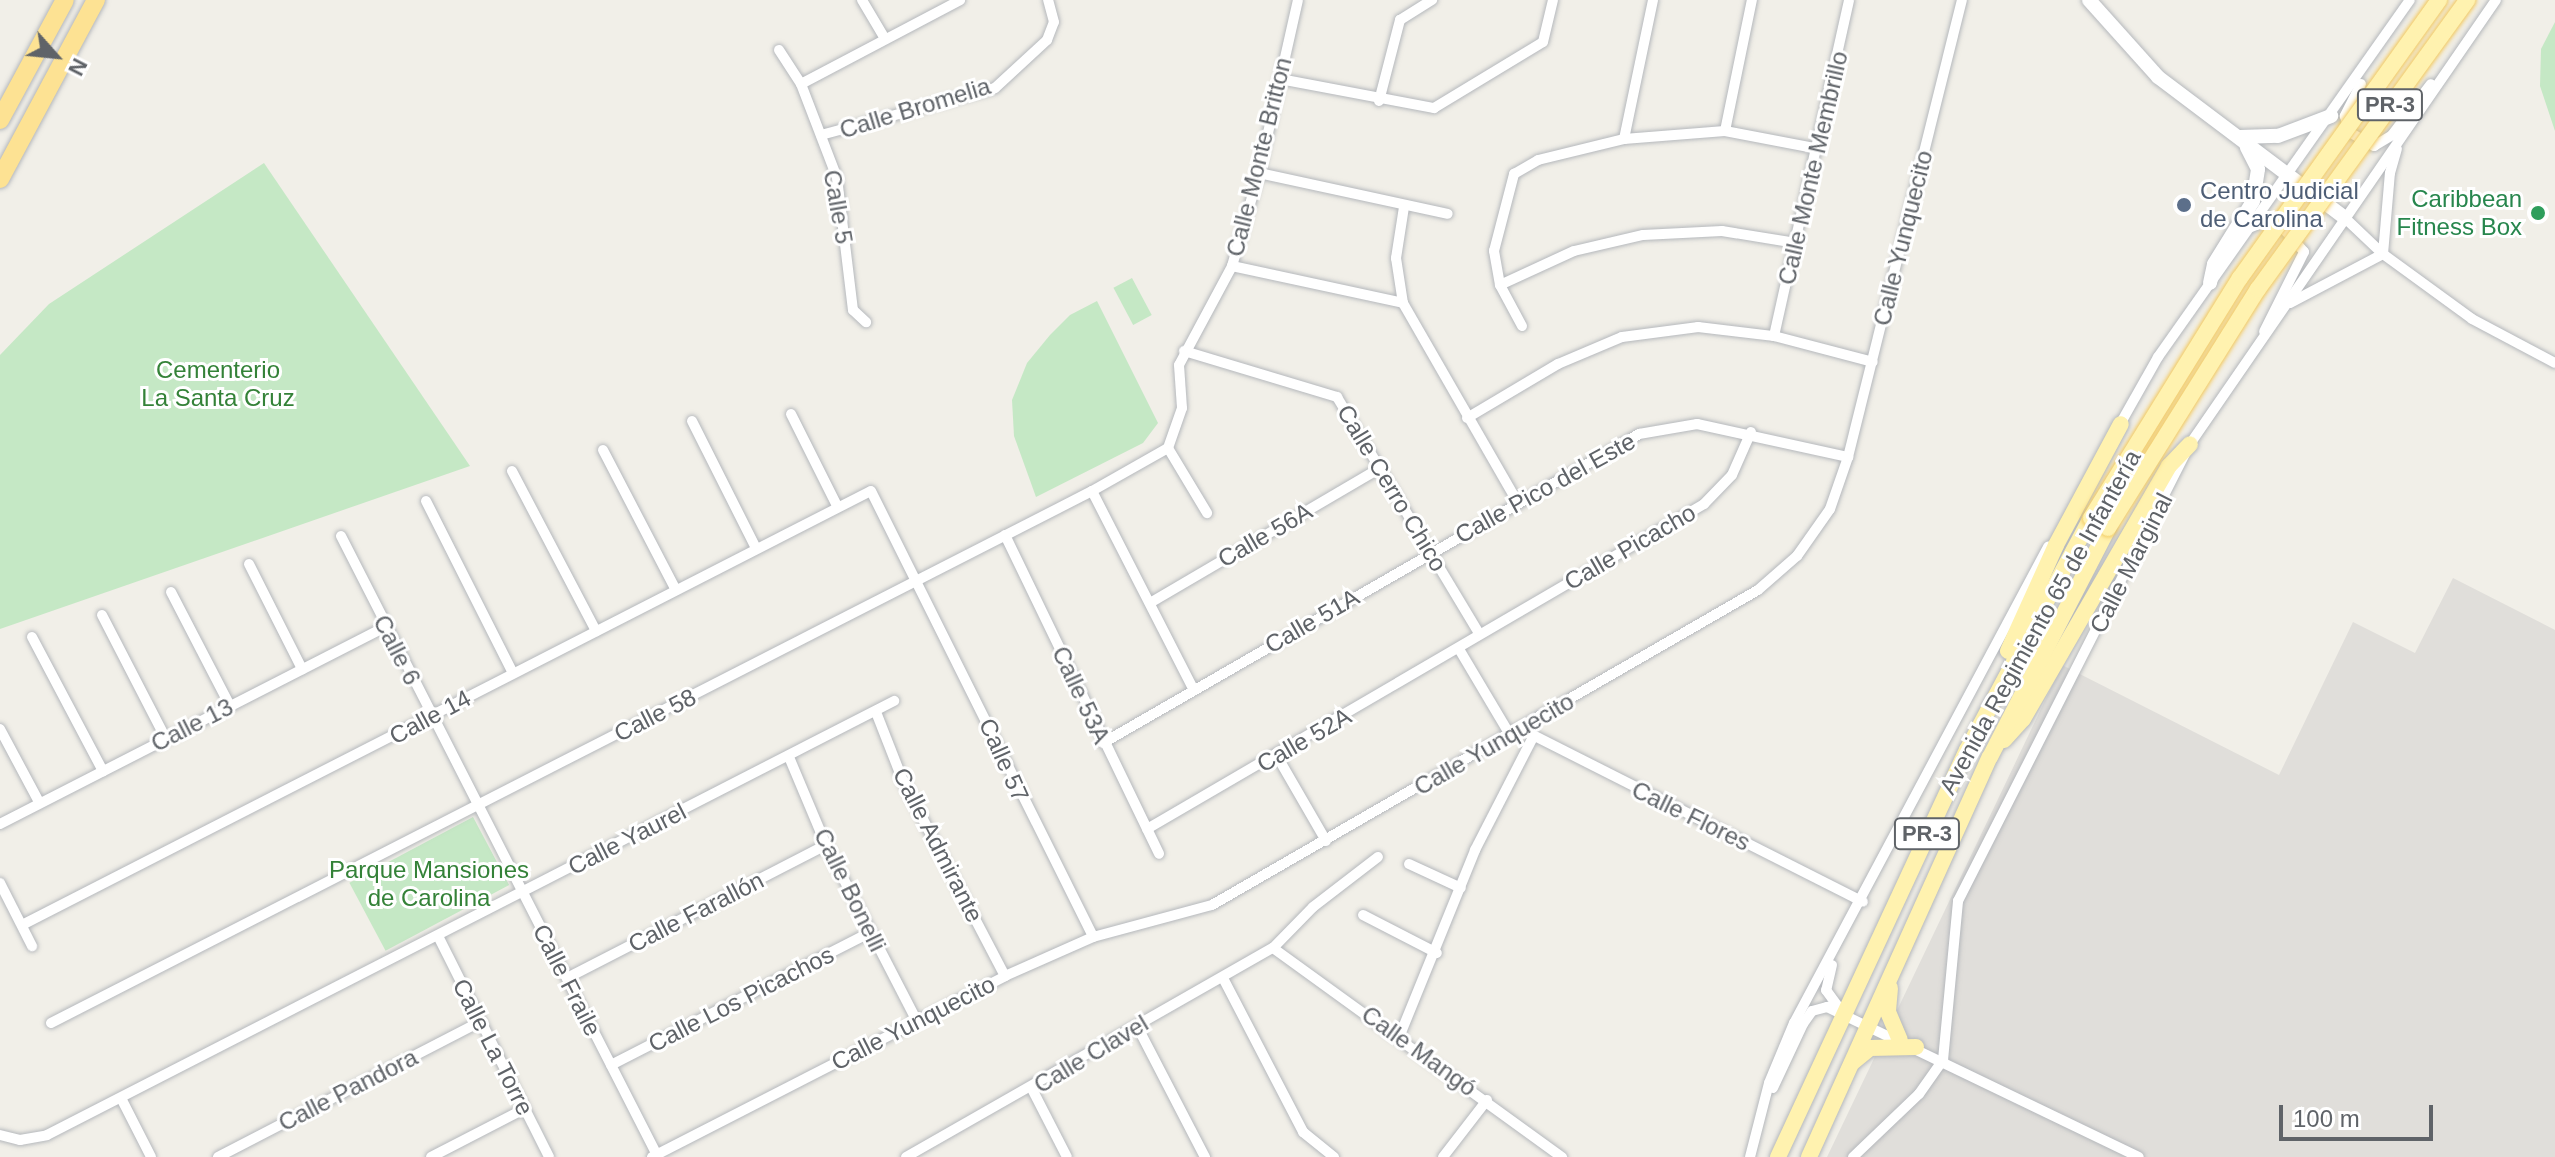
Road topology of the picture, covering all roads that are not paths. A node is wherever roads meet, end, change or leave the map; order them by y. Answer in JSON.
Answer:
{"nodes":[{"id":1,"x":65,"y":0,"type":"edge"},
{"id":2,"x":96,"y":0,"type":"edge"},
{"id":3,"x":862,"y":0,"type":"edge"},
{"id":4,"x":960,"y":0,"type":"edge"},
{"id":5,"x":1048,"y":0,"type":"edge"},
{"id":6,"x":1298,"y":0,"type":"edge"},
{"id":7,"x":1432,"y":0,"type":"edge"},
{"id":8,"x":1553,"y":0,"type":"edge"},
{"id":9,"x":1653,"y":0,"type":"edge"},
{"id":10,"x":1752,"y":0,"type":"edge"},
{"id":11,"x":1849,"y":0,"type":"edge"},
{"id":12,"x":1962,"y":0,"type":"edge"},
{"id":13,"x":2089,"y":0,"type":"edge"},
{"id":14,"x":2410,"y":0,"type":"edge"},
{"id":15,"x":2439,"y":0,"type":"edge"},
{"id":16,"x":2467,"y":0,"type":"edge"},
{"id":17,"x":2496,"y":0,"type":"edge"},
{"id":18,"x":884,"y":37,"type":"junction"},
{"id":19,"x":779,"y":50,"type":"dead end"},
{"id":20,"x":2375,"y":53,"type":"junction"},
{"id":21,"x":2449,"y":67,"type":"junction"},
{"id":22,"x":1280,"y":79,"type":"junction"},
{"id":23,"x":801,"y":84,"type":"junction"},
{"id":24,"x":1379,"y":101,"type":"junction"},
{"id":25,"x":2331,"y":116,"type":"junction"},
{"id":26,"x":0,"y":120,"type":"edge"},
{"id":27,"x":1725,"y":131,"type":"junction"},
{"id":28,"x":821,"y":135,"type":"junction"},
{"id":29,"x":2401,"y":136,"type":"junction"},
{"id":30,"x":2240,"y":137,"type":"junction"},
{"id":31,"x":1624,"y":139,"type":"junction"},
{"id":32,"x":1819,"y":149,"type":"junction"},
{"id":33,"x":1259,"y":173,"type":"junction"},
{"id":34,"x":2287,"y":174,"type":"junction"},
{"id":35,"x":0,"y":179,"type":"edge"},
{"id":36,"x":1404,"y":207,"type":"junction"},
{"id":37,"x":1448,"y":214,"type":"dead end"},
{"id":38,"x":2345,"y":218,"type":"junction"},
{"id":39,"x":2247,"y":230,"type":"junction"},
{"id":40,"x":1796,"y":243,"type":"junction"},
{"id":41,"x":2383,"y":254,"type":"junction"},
{"id":42,"x":1232,"y":266,"type":"junction"},
{"id":43,"x":2210,"y":283,"type":"junction"},
{"id":44,"x":1500,"y":285,"type":"junction"},
{"id":45,"x":1403,"y":303,"type":"junction"},
{"id":46,"x":2285,"y":306,"type":"junction"},
{"id":47,"x":866,"y":322,"type":"dead end"},
{"id":48,"x":1522,"y":326,"type":"dead end"},
{"id":49,"x":1774,"y":336,"type":"junction"},
{"id":50,"x":2261,"y":342,"type":"junction"},
{"id":51,"x":1184,"y":351,"type":"junction"},
{"id":52,"x":1873,"y":362,"type":"junction"},
{"id":53,"x":2555,"y":363,"type":"edge"},
{"id":54,"x":791,"y":414,"type":"dead end"},
{"id":55,"x":1467,"y":418,"type":"junction"},
{"id":56,"x":692,"y":421,"type":"dead end"},
{"id":57,"x":2121,"y":424,"type":"junction"},
{"id":58,"x":1751,"y":432,"type":"junction"},
{"id":59,"x":2190,"y":444,"type":"junction"},
{"id":60,"x":1168,"y":448,"type":"junction"},
{"id":61,"x":603,"y":450,"type":"dead end"},
{"id":62,"x":1848,"y":457,"type":"junction"},
{"id":63,"x":1380,"y":468,"type":"junction"},
{"id":64,"x":512,"y":471,"type":"dead end"},
{"id":65,"x":871,"y":491,"type":"joint"},
{"id":66,"x":1092,"y":491,"type":"junction"},
{"id":67,"x":426,"y":501,"type":"dead end"},
{"id":68,"x":1517,"y":501,"type":"junction"},
{"id":69,"x":837,"y":506,"type":"junction"},
{"id":70,"x":1207,"y":513,"type":"dead end"},
{"id":71,"x":1005,"y":535,"type":"junction"},
{"id":72,"x":341,"y":536,"type":"dead end"},
{"id":73,"x":756,"y":548,"type":"junction"},
{"id":74,"x":1431,"y":551,"type":"junction"},
{"id":75,"x":249,"y":564,"type":"dead end"},
{"id":76,"x":919,"y":581,"type":"junction"},
{"id":77,"x":676,"y":590,"type":"junction"},
{"id":78,"x":171,"y":592,"type":"dead end"},
{"id":79,"x":1150,"y":603,"type":"junction"},
{"id":80,"x":102,"y":615,"type":"dead end"},
{"id":81,"x":385,"y":627,"type":"junction"},
{"id":82,"x":596,"y":631,"type":"junction"},
{"id":83,"x":1479,"y":633,"type":"junction"},
{"id":84,"x":32,"y":637,"type":"dead end"},
{"id":85,"x":1459,"y":649,"type":"junction"},
{"id":86,"x":302,"y":669,"type":"junction"},
{"id":87,"x":513,"y":673,"type":"junction"},
{"id":88,"x":1194,"y":690,"type":"junction"},
{"id":89,"x":894,"y":701,"type":"dead end"},
{"id":90,"x":230,"y":706,"type":"junction"},
{"id":91,"x":876,"y":712,"type":"junction"},
{"id":92,"x":432,"y":717,"type":"junction"},
{"id":93,"x":0,"y":729,"type":"edge"},
{"id":94,"x":1521,"y":729,"type":"junction"},
{"id":95,"x":1510,"y":735,"type":"junction"},
{"id":96,"x":1533,"y":737,"type":"junction"},
{"id":97,"x":166,"y":739,"type":"junction"},
{"id":98,"x":1103,"y":743,"type":"junction"},
{"id":99,"x":1967,"y":750,"type":"junction"},
{"id":100,"x":1277,"y":756,"type":"junction"},
{"id":101,"x":789,"y":757,"type":"junction"},
{"id":102,"x":1990,"y":757,"type":"junction"},
{"id":103,"x":103,"y":771,"type":"junction"},
{"id":104,"x":39,"y":802,"type":"junction"},
{"id":105,"x":478,"y":805,"type":"junction"},
{"id":106,"x":0,"y":824,"type":"edge"},
{"id":107,"x":1147,"y":829,"type":"junction"},
{"id":108,"x":1326,"y":841,"type":"junction"},
{"id":109,"x":826,"y":845,"type":"junction"},
{"id":110,"x":1159,"y":854,"type":"dead end"},
{"id":111,"x":1378,"y":857,"type":"dead end"},
{"id":112,"x":1409,"y":864,"type":"dead end"},
{"id":113,"x":0,"y":883,"type":"edge"},
{"id":114,"x":1461,"y":888,"type":"junction"},
{"id":115,"x":522,"y":892,"type":"junction"},
{"id":116,"x":1863,"y":902,"type":"junction"},
{"id":117,"x":1363,"y":915,"type":"dead end"},
{"id":118,"x":22,"y":925,"type":"junction"},
{"id":119,"x":871,"y":932,"type":"junction"},
{"id":120,"x":438,"y":936,"type":"junction"},
{"id":121,"x":1093,"y":937,"type":"junction"},
{"id":122,"x":1843,"y":938,"type":"junction"},
{"id":123,"x":32,"y":946,"type":"dead end"},
{"id":124,"x":1273,"y":948,"type":"junction"},
{"id":125,"x":1437,"y":953,"type":"junction"},
{"id":126,"x":1894,"y":968,"type":"junction"},
{"id":127,"x":1005,"y":976,"type":"junction"},
{"id":128,"x":567,"y":978,"type":"junction"},
{"id":129,"x":1223,"y":978,"type":"junction"},
{"id":130,"x":1843,"y":1012,"type":"junction"},
{"id":131,"x":917,"y":1021,"type":"junction"},
{"id":132,"x":51,"y":1023,"type":"dead end"},
{"id":133,"x":478,"y":1023,"type":"junction"},
{"id":134,"x":1868,"y":1024,"type":"junction"},
{"id":135,"x":1137,"y":1026,"type":"junction"},
{"id":136,"x":1400,"y":1035,"type":"junction"},
{"id":137,"x":1908,"y":1043,"type":"junction"},
{"id":138,"x":1943,"y":1060,"type":"junction"},
{"id":139,"x":611,"y":1065,"type":"junction"},
{"id":140,"x":1847,"y":1070,"type":"junction"},
{"id":141,"x":1032,"y":1089,"type":"junction"},
{"id":142,"x":121,"y":1098,"type":"junction"},
{"id":143,"x":1487,"y":1100,"type":"junction"},
{"id":144,"x":1768,"y":1101,"type":"junction"},
{"id":145,"x":524,"y":1109,"type":"junction"},
{"id":146,"x":0,"y":1135,"type":"edge"},
{"id":147,"x":926,"y":1152,"type":"edge"},
{"id":148,"x":654,"y":1156,"type":"edge"},
{"id":149,"x":1559,"y":1156,"type":"edge"},
{"id":150,"x":151,"y":1157,"type":"edge"},
{"id":151,"x":218,"y":1157,"type":"edge"},
{"id":152,"x":431,"y":1157,"type":"edge"},
{"id":153,"x":549,"y":1157,"type":"edge"},
{"id":154,"x":906,"y":1157,"type":"edge"},
{"id":155,"x":1067,"y":1157,"type":"edge"},
{"id":156,"x":1205,"y":1157,"type":"edge"},
{"id":157,"x":1334,"y":1157,"type":"edge"},
{"id":158,"x":1443,"y":1157,"type":"edge"},
{"id":159,"x":1750,"y":1157,"type":"edge"},
{"id":160,"x":1778,"y":1157,"type":"edge"},
{"id":161,"x":1809,"y":1157,"type":"edge"},
{"id":162,"x":1853,"y":1157,"type":"edge"},
{"id":163,"x":2139,"y":1157,"type":"edge"}],
"edges":[{"from":1,"to":26,"type":"highway"},
{"from":2,"to":35,"type":"highway"},
{"from":3,"to":18,"type":"street"},
{"from":4,"to":18,"type":"street"},
{"from":5,"to":28,"type":"street","name":"Calle Bromelia"},
{"from":6,"to":22,"type":"street","name":"Calle Monte Britton"},
{"from":7,"to":24,"type":"street"},
{"from":8,"to":24,"type":"street"},
{"from":9,"to":31,"type":"street"},
{"from":10,"to":27,"type":"street"},
{"from":11,"to":32,"type":"street","name":"Calle Monte Membrillo"},
{"from":12,"to":52,"type":"street","name":"Calle Yunquecito"},
{"from":13,"to":30,"type":"street"},
{"from":14,"to":20,"type":"street"},
{"from":15,"to":99,"type":"main road","name":"Avenida Regimiento 65 de Infantería","number":"PR-3","bridge":true},
{"from":16,"to":102,"type":"main road","name":"Avenida Regimiento 65 de Infantería","number":"PR-3","bridge":true},
{"from":17,"to":21,"type":"street","name":"Calle Marginal"},
{"from":18,"to":23,"type":"street"},
{"from":19,"to":23,"type":"street","name":"Calle 5"},
{"from":20,"to":21,"type":"street"},
{"from":20,"to":25,"type":"street"},
{"from":21,"to":29,"type":"street","name":"Calle Marginal"},
{"from":22,"to":24,"type":"street"},
{"from":22,"to":33,"type":"street","name":"Calle Monte Britton"},
{"from":23,"to":28,"type":"street","name":"Calle 5"},
{"from":25,"to":30,"type":"street"},
{"from":25,"to":34,"type":"street"},
{"from":27,"to":31,"type":"street"},
{"from":27,"to":32,"type":"street"},
{"from":28,"to":47,"type":"street","name":"Calle 5"},
{"from":29,"to":38,"type":"street","name":"Calle Marginal"},
{"from":29,"to":41,"type":"street"},
{"from":30,"to":34,"type":"street"},
{"from":30,"to":43,"type":"street"},
{"from":31,"to":44,"type":"street"},
{"from":32,"to":40,"type":"street","name":"Calle Monte Membrillo"},
{"from":33,"to":36,"type":"street"},
{"from":33,"to":42,"type":"street","name":"Calle Monte Britton"},
{"from":34,"to":38,"type":"street"},
{"from":34,"to":39,"type":"street"},
{"from":36,"to":37,"type":"street"},
{"from":36,"to":45,"type":"street"},
{"from":38,"to":41,"type":"street"},
{"from":38,"to":46,"type":"street","name":"Calle Marginal"},
{"from":39,"to":43,"type":"street"},
{"from":39,"to":50,"type":"street"},
{"from":40,"to":44,"type":"street"},
{"from":40,"to":49,"type":"street","name":"Calle Monte Membrillo"},
{"from":41,"to":46,"type":"street"},
{"from":41,"to":53,"type":"street"},
{"from":42,"to":45,"type":"street"},
{"from":42,"to":51,"type":"street","name":"Calle Monte Britton"},
{"from":43,"to":57,"type":"street"},
{"from":44,"to":48,"type":"street"},
{"from":45,"to":55,"type":"street"},
{"from":46,"to":50,"type":"street","name":"Calle Marginal"},
{"from":49,"to":52,"type":"street"},
{"from":49,"to":55,"type":"street"},
{"from":50,"to":59,"type":"street","name":"Calle Marginal"},
{"from":51,"to":60,"type":"street"},
{"from":51,"to":63,"type":"street","name":"Calle Cerro Chico"},
{"from":52,"to":62,"type":"street","name":"Calle Yunquecito"},
{"from":54,"to":69,"type":"street"},
{"from":55,"to":68,"type":"street"},
{"from":56,"to":73,"type":"street"},
{"from":57,"to":99,"type":"main road"},
{"from":57,"to":116,"type":"street"},
{"from":58,"to":62,"type":"street","name":"Calle Pico del Este"},
{"from":58,"to":68,"type":"street","name":"Calle Pico del Este"},
{"from":58,"to":83,"type":"street","name":"Calle Picacho"},
{"from":59,"to":102,"type":"main road"},
{"from":59,"to":138,"type":"street","name":"Calle Marginal"},
{"from":60,"to":66,"type":"street","name":"Calle 58"},
{"from":60,"to":70,"type":"street"},
{"from":61,"to":77,"type":"street"},
{"from":62,"to":94,"type":"street","name":"Calle Yunquecito"},
{"from":63,"to":74,"type":"street","name":"Calle Cerro Chico"},
{"from":63,"to":79,"type":"street","name":"Calle 56A"},
{"from":64,"to":82,"type":"street"},
{"from":65,"to":69,"type":"street","name":"Calle 14"},
{"from":65,"to":76,"type":"street","name":"Calle 57"},
{"from":66,"to":71,"type":"street","name":"Calle 58"},
{"from":66,"to":79,"type":"street"},
{"from":67,"to":87,"type":"street"},
{"from":68,"to":74,"type":"street","name":"Calle Pico del Este"},
{"from":69,"to":73,"type":"street","name":"Calle 14"},
{"from":71,"to":76,"type":"street","name":"Calle 58"},
{"from":71,"to":98,"type":"street","name":"Calle 53A"},
{"from":72,"to":81,"type":"street","name":"Calle 6"},
{"from":73,"to":77,"type":"street","name":"Calle 14"},
{"from":74,"to":83,"type":"street","name":"Calle Cerro Chico"},
{"from":74,"to":88,"type":"street","name":"Calle 51A"},
{"from":75,"to":86,"type":"street"},
{"from":76,"to":105,"type":"street","name":"Calle 58"},
{"from":76,"to":121,"type":"street","name":"Calle 57"},
{"from":77,"to":82,"type":"street","name":"Calle 14"},
{"from":78,"to":90,"type":"street"},
{"from":79,"to":88,"type":"street"},
{"from":80,"to":97,"type":"street"},
{"from":81,"to":86,"type":"street","name":"Calle 13"},
{"from":81,"to":92,"type":"street","name":"Calle 6"},
{"from":82,"to":87,"type":"street","name":"Calle 14"},
{"from":83,"to":85,"type":"street","name":"Calle Picacho"},
{"from":84,"to":103,"type":"street"},
{"from":85,"to":95,"type":"street"},
{"from":85,"to":100,"type":"street","name":"Calle 52A"},
{"from":86,"to":90,"type":"street","name":"Calle 13"},
{"from":87,"to":92,"type":"street","name":"Calle 14"},
{"from":88,"to":98,"type":"street","name":"Calle 51A"},
{"from":89,"to":91,"type":"street","name":"Calle Yaurel"},
{"from":90,"to":97,"type":"street","name":"Calle 13"},
{"from":91,"to":101,"type":"street","name":"Calle Yaurel"},
{"from":91,"to":127,"type":"street","name":"Calle Admirante"},
{"from":92,"to":105,"type":"street","name":"Calle 6"},
{"from":92,"to":118,"type":"street","name":"Calle 14"},
{"from":93,"to":104,"type":"street"},
{"from":94,"to":95,"type":"street","name":"Calle Yunquecito"},
{"from":94,"to":96,"type":"street","name":"Calle Flores"},
{"from":95,"to":108,"type":"street","name":"Calle Yunquecito"},
{"from":96,"to":114,"type":"street"},
{"from":96,"to":116,"type":"street","name":"Calle Flores"},
{"from":97,"to":103,"type":"street","name":"Calle 13"},
{"from":98,"to":107,"type":"street","name":"Calle 53A"},
{"from":99,"to":130,"type":"main road","name":"Avenida Regimiento 65 de Infantería","number":"PR-3"},
{"from":100,"to":107,"type":"street","name":"Calle 52A"},
{"from":100,"to":108,"type":"street"},
{"from":101,"to":109,"type":"street","name":"Calle Bonelli"},
{"from":101,"to":115,"type":"street","name":"Calle Yaurel"},
{"from":102,"to":126,"type":"main road","name":"Avenida Regimiento 65 de Infantería","number":"PR-3"},
{"from":103,"to":104,"type":"street","name":"Calle 13"},
{"from":104,"to":106,"type":"street","name":"Calle 13"},
{"from":105,"to":115,"type":"street","name":"Calle Fraile"},
{"from":105,"to":132,"type":"street","name":"Calle 58"},
{"from":107,"to":110,"type":"street","name":"Calle 53A"},
{"from":108,"to":121,"type":"street","name":"Calle Yunquecito"},
{"from":109,"to":119,"type":"street","name":"Calle Bonelli"},
{"from":109,"to":128,"type":"street","name":"Calle Farallón"},
{"from":111,"to":124,"type":"street","name":"Calle Clavel"},
{"from":112,"to":114,"type":"street"},
{"from":113,"to":118,"type":"street"},
{"from":114,"to":125,"type":"street"},
{"from":115,"to":120,"type":"street","name":"Calle Yaurel"},
{"from":115,"to":128,"type":"street","name":"Calle Fraile"},
{"from":116,"to":122,"type":"street"},
{"from":117,"to":125,"type":"street"},
{"from":118,"to":123,"type":"street"},
{"from":119,"to":131,"type":"street","name":"Calle Bonelli"},
{"from":119,"to":139,"type":"street","name":"Calle Los Picachos"},
{"from":120,"to":133,"type":"street","name":"Calle La Torre"},
{"from":120,"to":142,"type":"street","name":"Calle Yaurel"},
{"from":121,"to":127,"type":"street","name":"Calle Yunquecito"},
{"from":122,"to":130,"type":"street"},
{"from":122,"to":144,"type":"street"},
{"from":124,"to":129,"type":"street","name":"Calle Clavel"},
{"from":124,"to":136,"type":"street","name":"Calle Mangó"},
{"from":125,"to":136,"type":"street"},
{"from":126,"to":134,"type":"main road","name":"Avenida Regimiento 65 de Infantería","number":"PR-3"},
{"from":126,"to":137,"type":"main road"},
{"from":127,"to":131,"type":"street","name":"Calle Yunquecito"},
{"from":128,"to":139,"type":"street","name":"Calle Fraile"},
{"from":129,"to":135,"type":"street","name":"Calle Clavel"},
{"from":129,"to":157,"type":"street"},
{"from":130,"to":134,"type":"street"},
{"from":130,"to":144,"type":"street"},
{"from":130,"to":160,"type":"main road","name":"Avenida Regimiento 65 de Infantería","number":"PR-3"},
{"from":131,"to":148,"type":"street","name":"Calle Yunquecito"},
{"from":133,"to":145,"type":"street","name":"Calle La Torre"},
{"from":133,"to":151,"type":"street","name":"Calle Pandora"},
{"from":134,"to":137,"type":"street"},
{"from":134,"to":140,"type":"main road","name":"Avenida Regimiento 65 de Infantería","number":"PR-3"},
{"from":135,"to":141,"type":"street","name":"Calle Clavel"},
{"from":135,"to":156,"type":"street"},
{"from":136,"to":143,"type":"street","name":"Calle Mangó"},
{"from":137,"to":138,"type":"street"},
{"from":137,"to":140,"type":"main road"},
{"from":138,"to":162,"type":"street","name":"Calle Marginal"},
{"from":138,"to":163,"type":"street"},
{"from":139,"to":148,"type":"street","name":"Calle Fraile"},
{"from":140,"to":161,"type":"main road","name":"Avenida Regimiento 65 de Infantería","number":"PR-3"},
{"from":141,"to":147,"type":"street","name":"Calle Clavel"},
{"from":141,"to":155,"type":"street"},
{"from":142,"to":146,"type":"street","name":"Calle Yaurel"},
{"from":142,"to":150,"type":"street"},
{"from":143,"to":149,"type":"street","name":"Calle Mangó"},
{"from":143,"to":158,"type":"street"},
{"from":144,"to":159,"type":"street"},
{"from":145,"to":152,"type":"street"},
{"from":145,"to":153,"type":"street","name":"Calle La Torre"},
{"from":147,"to":154,"type":"street","name":"Calle Clavel"}]}
